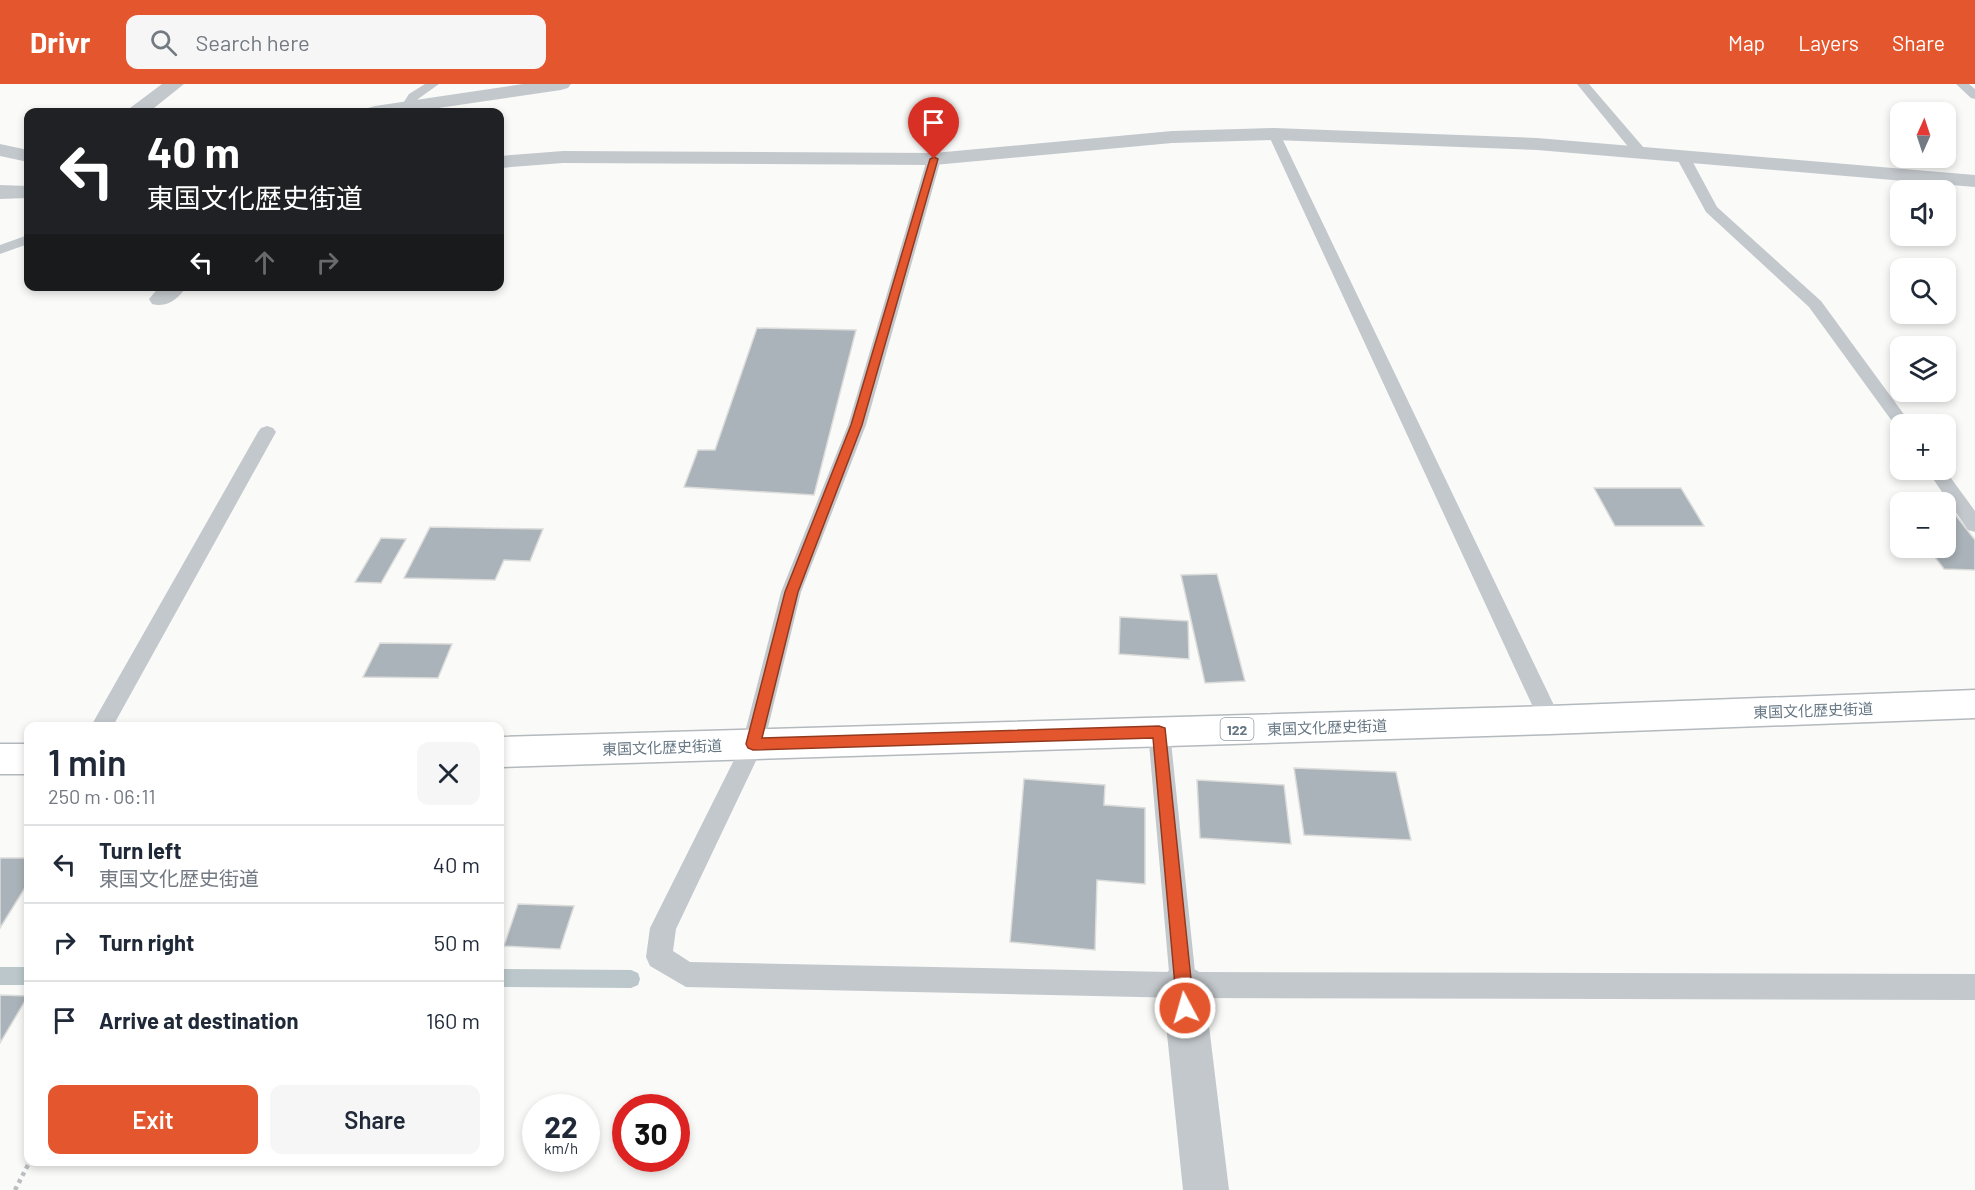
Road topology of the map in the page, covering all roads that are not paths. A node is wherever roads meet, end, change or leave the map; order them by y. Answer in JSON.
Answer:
{"nodes":[{"id":1,"x":174,"y":84,"type":"edge"},
{"id":2,"x":433,"y":84,"type":"edge"},
{"id":3,"x":561,"y":84,"type":"edge"},
{"id":4,"x":1583,"y":84,"type":"edge"},
{"id":5,"x":1962,"y":84,"type":"edge"},
{"id":6,"x":1975,"y":95,"type":"edge"},
{"id":7,"x":142,"y":108,"type":"edge"},
{"id":8,"x":406,"y":108,"type":"joint"},
{"id":9,"x":1274,"y":134,"type":"junction"},
{"id":10,"x":0,"y":150,"type":"edge"},
{"id":11,"x":1639,"y":151,"type":"junction"},
{"id":12,"x":24,"y":155,"type":"edge"},
{"id":13,"x":1682,"y":155,"type":"junction"},
{"id":14,"x":934,"y":159,"type":"junction"},
{"id":15,"x":504,"y":162,"type":"edge"},
{"id":16,"x":24,"y":165,"type":"edge"},
{"id":17,"x":0,"y":170,"type":"edge"},
{"id":18,"x":1975,"y":181,"type":"edge"},
{"id":19,"x":0,"y":192,"type":"edge"},
{"id":20,"x":24,"y":192,"type":"edge"},
{"id":21,"x":24,"y":241,"type":"edge"},
{"id":22,"x":0,"y":250,"type":"edge"},
{"id":23,"x":1896,"y":414,"type":"edge"},
{"id":24,"x":267,"y":432,"type":"dead end"},
{"id":25,"x":1943,"y":480,"type":"edge"},
{"id":26,"x":1975,"y":525,"type":"edge"},
{"id":27,"x":1975,"y":704,"type":"edge"},
{"id":28,"x":1550,"y":720,"type":"junction"},
{"id":29,"x":104,"y":722,"type":"edge"},
{"id":30,"x":1159,"y":732,"type":"junction"},
{"id":31,"x":753,"y":744,"type":"junction"},
{"id":32,"x":504,"y":752,"type":"edge"},
{"id":33,"x":0,"y":759,"type":"edge"},
{"id":34,"x":24,"y":759,"type":"edge"},
{"id":35,"x":1183,"y":985,"type":"junction"},
{"id":36,"x":1975,"y":987,"type":"edge"},
{"id":37,"x":1206,"y":1190,"type":"edge"}],
"edges":[{"from":1,"to":7,"type":"street"},
{"from":2,"to":8,"type":"lane"},
{"from":3,"to":8,"type":"street"},
{"from":4,"to":11,"type":"lane"},
{"from":5,"to":6,"type":"lane"},
{"from":9,"to":11,"type":"street"},
{"from":9,"to":14,"type":"street"},
{"from":9,"to":28,"type":"lane"},
{"from":10,"to":12,"type":"street"},
{"from":11,"to":13,"type":"street"},
{"from":13,"to":18,"type":"street"},
{"from":13,"to":23,"type":"lane"},
{"from":14,"to":15,"type":"street"},
{"from":14,"to":31,"type":"lane"},
{"from":16,"to":17,"type":"street"},
{"from":19,"to":20,"type":"street"},
{"from":21,"to":22,"type":"lane"},
{"from":24,"to":29,"type":"lane"},
{"from":25,"to":26,"type":"lane"},
{"from":27,"to":28,"type":"highway","name":"東国文化歴史街道","number":"122"},
{"from":28,"to":30,"type":"highway","name":"東国文化歴史街道","number":"122"},
{"from":30,"to":31,"type":"highway","name":"東国文化歴史街道","number":"122"},
{"from":30,"to":35,"type":"lane"},
{"from":31,"to":32,"type":"highway","name":"東国文化歴史街道","number":"122"},
{"from":31,"to":35,"type":"lane"},
{"from":33,"to":34,"type":"highway"},
{"from":35,"to":36,"type":"lane"},
{"from":35,"to":37,"type":"street"}]}
